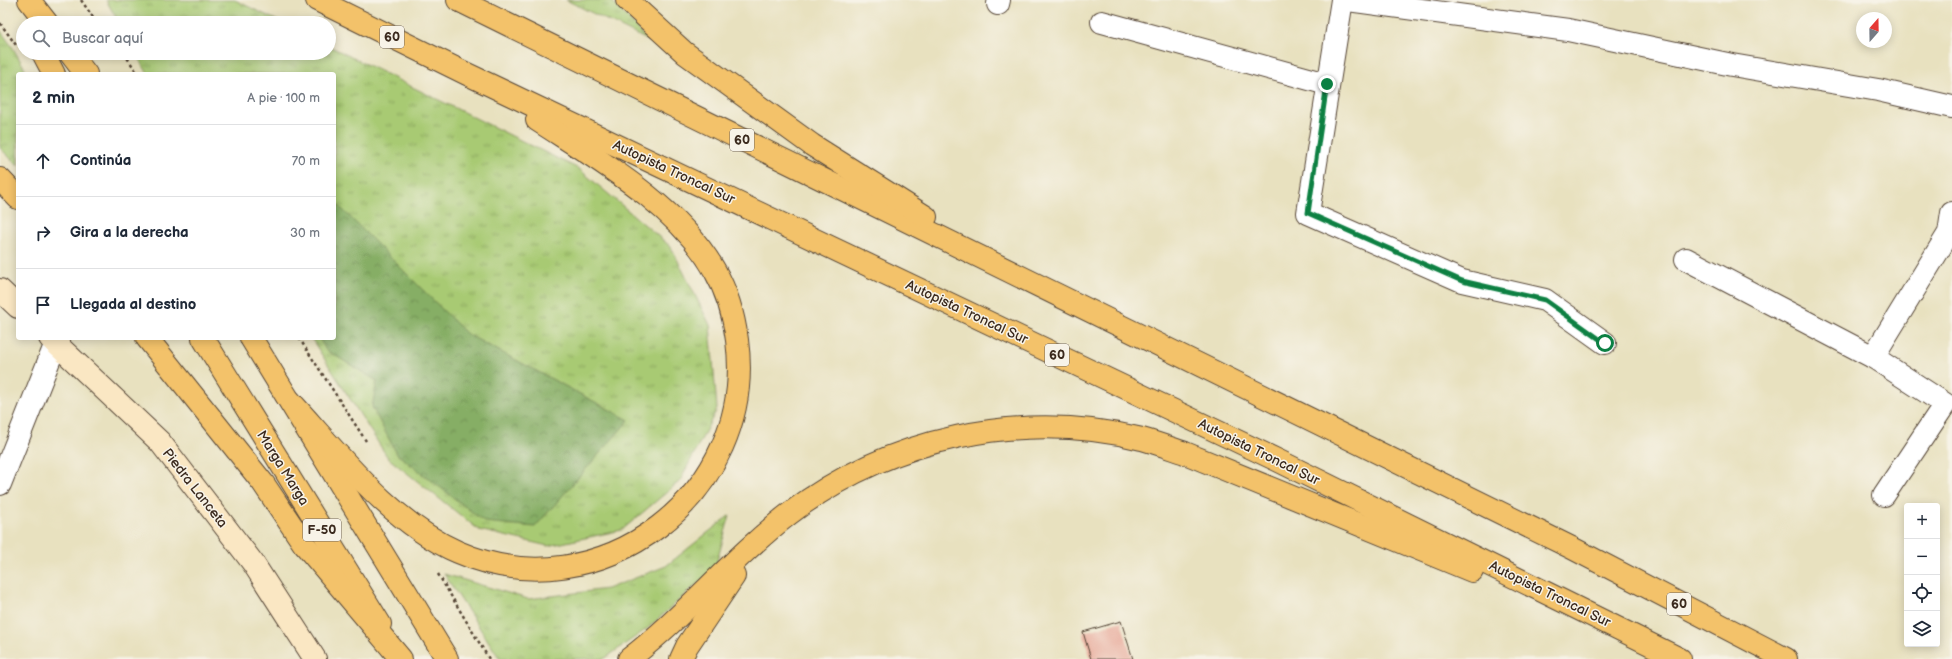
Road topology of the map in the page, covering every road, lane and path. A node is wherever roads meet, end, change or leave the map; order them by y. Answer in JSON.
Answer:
{"nodes":[{"id":1,"x":16,"y":0,"type":"edge"},
{"id":2,"x":29,"y":0,"type":"edge"},
{"id":3,"x":81,"y":0,"type":"edge"},
{"id":4,"x":317,"y":0,"type":"edge"},
{"id":5,"x":458,"y":0,"type":"edge"},
{"id":6,"x":627,"y":0,"type":"edge"},
{"id":7,"x":1342,"y":0,"type":"edge"},
{"id":8,"x":1348,"y":0,"type":"edge"},
{"id":9,"x":24,"y":16,"type":"edge"},
{"id":10,"x":42,"y":16,"type":"edge"},
{"id":11,"x":92,"y":16,"type":"edge"},
{"id":12,"x":1102,"y":22,"type":"dead end"},
{"id":13,"x":47,"y":60,"type":"edge"},
{"id":14,"x":75,"y":60,"type":"edge"},
{"id":15,"x":129,"y":60,"type":"edge"},
{"id":16,"x":53,"y":72,"type":"edge"},
{"id":17,"x":84,"y":72,"type":"edge"},
{"id":18,"x":137,"y":72,"type":"edge"},
{"id":19,"x":467,"y":74,"type":"junction"},
{"id":20,"x":1327,"y":84,"type":"junction"},
{"id":21,"x":1952,"y":107,"type":"edge"},
{"id":22,"x":0,"y":179,"type":"edge"},
{"id":23,"x":16,"y":196,"type":"edge"},
{"id":24,"x":1952,"y":213,"type":"edge"},
{"id":25,"x":1686,"y":259,"type":"dead end"},
{"id":26,"x":1025,"y":279,"type":"junction"},
{"id":27,"x":0,"y":290,"type":"edge"},
{"id":28,"x":16,"y":305,"type":"edge"},
{"id":29,"x":148,"y":340,"type":"edge"},
{"id":30,"x":204,"y":340,"type":"edge"},
{"id":31,"x":252,"y":340,"type":"edge"},
{"id":32,"x":53,"y":341,"type":"edge"},
{"id":33,"x":1605,"y":343,"type":"dead end"},
{"id":34,"x":1873,"y":357,"type":"junction"},
{"id":35,"x":290,"y":401,"type":"junction"},
{"id":36,"x":0,"y":484,"type":"edge"},
{"id":37,"x":1884,"y":495,"type":"dead end"},
{"id":38,"x":760,"y":539,"type":"junction"},
{"id":39,"x":1643,"y":640,"type":"junction"},
{"id":40,"x":315,"y":659,"type":"edge"},
{"id":41,"x":402,"y":659,"type":"edge"},
{"id":42,"x":447,"y":659,"type":"edge"},
{"id":43,"x":628,"y":659,"type":"edge"},
{"id":44,"x":681,"y":659,"type":"edge"},
{"id":45,"x":1680,"y":659,"type":"edge"},
{"id":46,"x":1786,"y":659,"type":"edge"}],
"edges":[{"from":1,"to":9,"type":"main road"},
{"from":2,"to":10,"type":"main road"},
{"from":3,"to":11,"type":"path"},
{"from":4,"to":19,"type":"main road","name":"Autopista Troncal Sur","number":"60"},
{"from":5,"to":26,"type":"main road","number":"60"},
{"from":6,"to":26,"type":"main road"},
{"from":7,"to":20,"type":"street"},
{"from":8,"to":21,"type":"street"},
{"from":12,"to":20,"type":"street"},
{"from":13,"to":16,"type":"main road"},
{"from":14,"to":17,"type":"main road"},
{"from":15,"to":18,"type":"path"},
{"from":19,"to":35,"type":"main road"},
{"from":19,"to":39,"type":"main road","name":"Autopista Troncal Sur","number":"60"},
{"from":20,"to":33,"type":"street"},
{"from":22,"to":23,"type":"main road"},
{"from":24,"to":34,"type":"street"},
{"from":25,"to":34,"type":"street"},
{"from":26,"to":46,"type":"main road","number":"60"},
{"from":27,"to":28,"type":"street"},
{"from":29,"to":41,"type":"main road"},
{"from":30,"to":41,"type":"main road","name":"Marga Marga","number":"F-50"},
{"from":31,"to":35,"type":"main road","number":"F-50"},
{"from":32,"to":36,"type":"street"},
{"from":32,"to":40,"type":"street","name":"Piedra Lanceta"},
{"from":34,"to":37,"type":"street"},
{"from":35,"to":42,"type":"main road","number":"F-50"},
{"from":38,"to":39,"type":"main road"},
{"from":38,"to":43,"type":"main road"},
{"from":38,"to":44,"type":"main road"},
{"from":39,"to":45,"type":"main road","name":"Autopista Troncal Sur","number":"60"}]}
